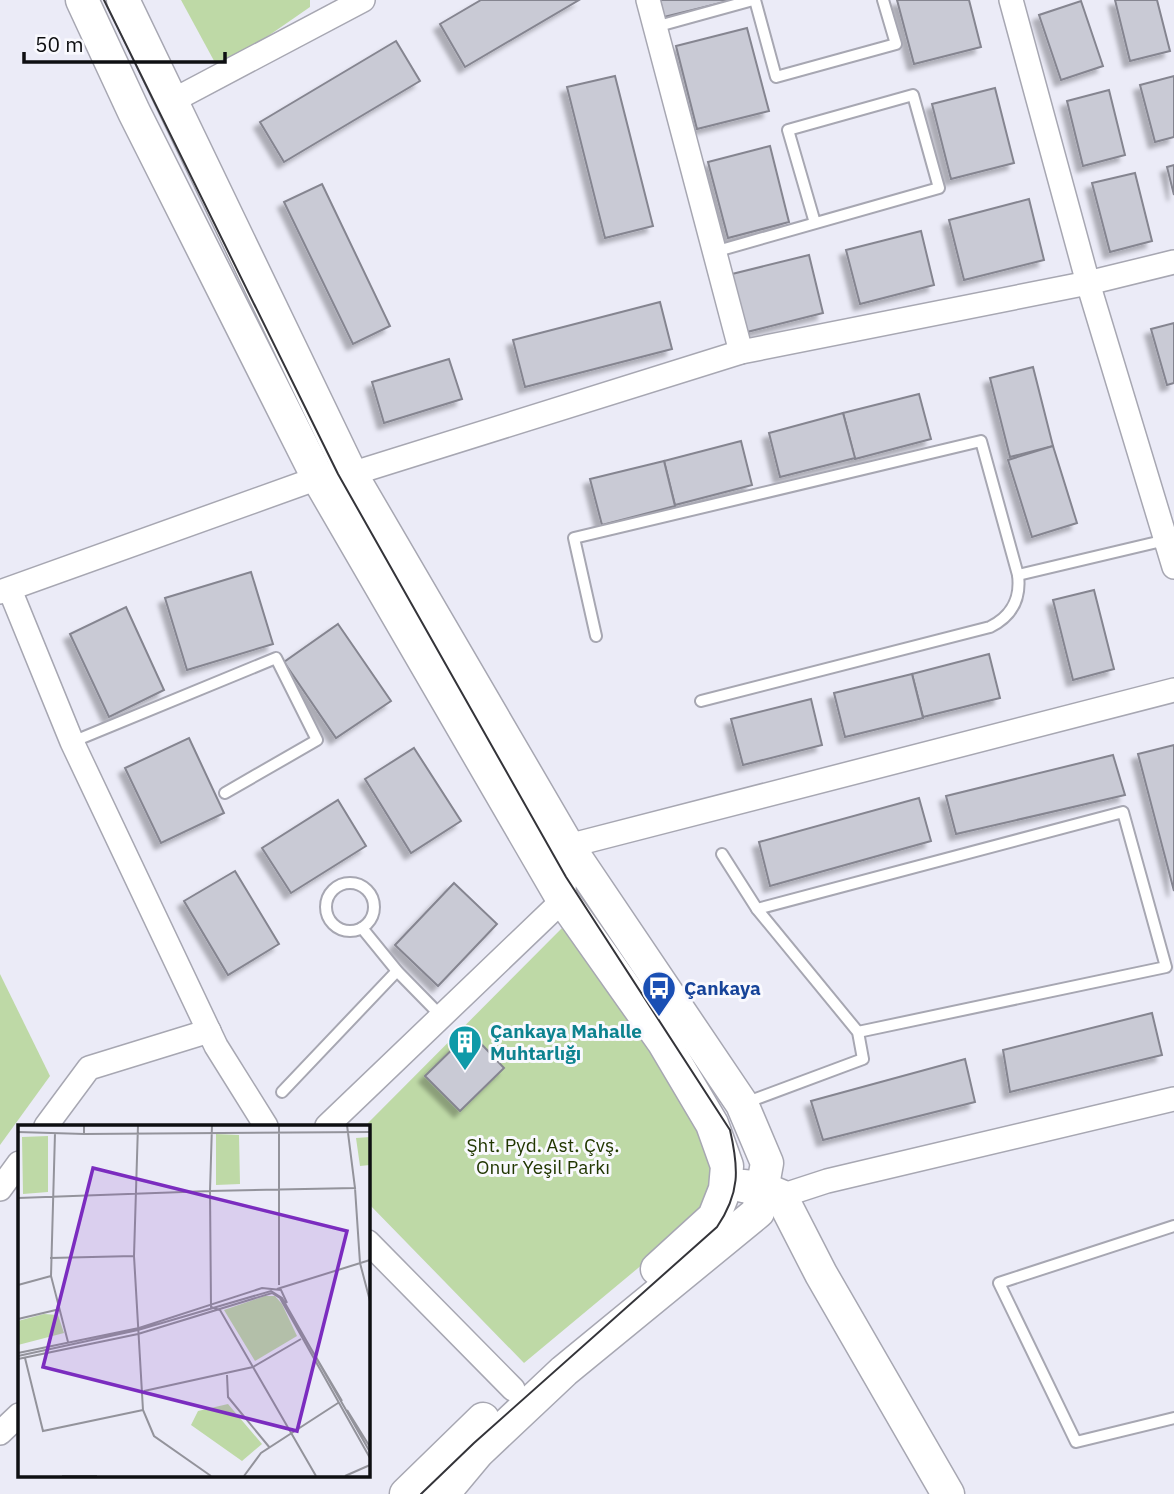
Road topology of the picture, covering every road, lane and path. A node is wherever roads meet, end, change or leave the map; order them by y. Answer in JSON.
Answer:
{"nodes":[{"id":1,"x":82,"y":0,"type":"edge"},
{"id":2,"x":123,"y":0,"type":"edge"},
{"id":3,"x":648,"y":0,"type":"edge"},
{"id":4,"x":754,"y":0,"type":"edge"},
{"id":5,"x":883,"y":0,"type":"edge"},
{"id":6,"x":1011,"y":0,"type":"edge"},
{"id":7,"x":348,"y":4,"type":"edge"},
{"id":8,"x":655,"y":27,"type":"junction"},
{"id":9,"x":172,"y":101,"type":"junction"},
{"id":10,"x":814,"y":223,"type":"junction"},
{"id":11,"x":714,"y":252,"type":"junction"},
{"id":12,"x":1174,"y":262,"type":"edge"},
{"id":13,"x":1088,"y":283,"type":"junction"},
{"id":14,"x":741,"y":352,"type":"junction"},
{"id":15,"x":351,"y":474,"type":"junction"},
{"id":16,"x":318,"y":478,"type":"junction"},
{"id":17,"x":1166,"y":540,"type":"junction"},
{"id":18,"x":1174,"y":567,"type":"edge"},
{"id":19,"x":1018,"y":575,"type":"junction"},
{"id":20,"x":5,"y":591,"type":"edge"},
{"id":21,"x":596,"y":636,"type":"dead end"},
{"id":22,"x":1174,"y":690,"type":"edge"},
{"id":23,"x":701,"y":701,"type":"dead end"},
{"id":24,"x":72,"y":742,"type":"junction"},
{"id":25,"x":225,"y":793,"type":"dead end"},
{"id":26,"x":568,"y":846,"type":"junction"},
{"id":27,"x":722,"y":854,"type":"dead end"},
{"id":28,"x":564,"y":900,"type":"junction"},
{"id":29,"x":757,"y":909,"type":"junction"},
{"id":30,"x":362,"y":928,"type":"junction"},
{"id":31,"x":397,"y":971,"type":"junction"},
{"id":32,"x":442,"y":1017,"type":"junction"},
{"id":33,"x":209,"y":1031,"type":"junction"},
{"id":34,"x":858,"y":1032,"type":"junction"},
{"id":35,"x":282,"y":1092,"type":"dead end"},
{"id":36,"x":1174,"y":1099,"type":"edge"},
{"id":37,"x":742,"y":1104,"type":"junction"},
{"id":38,"x":47,"y":1125,"type":"edge"},
{"id":39,"x":265,"y":1125,"type":"edge"},
{"id":40,"x":328,"y":1125,"type":"edge"},
{"id":41,"x":18,"y":1164,"type":"edge"},
{"id":42,"x":0,"y":1189,"type":"edge"},
{"id":43,"x":725,"y":1189,"type":"junction"},
{"id":44,"x":772,"y":1192,"type":"junction"},
{"id":45,"x":1174,"y":1226,"type":"edge"},
{"id":46,"x":369,"y":1243,"type":"edge"},
{"id":47,"x":513,"y":1389,"type":"junction"},
{"id":48,"x":18,"y":1416,"type":"edge"},
{"id":49,"x":1174,"y":1418,"type":"edge"},
{"id":50,"x":0,"y":1433,"type":"edge"},
{"id":51,"x":406,"y":1494,"type":"edge"},
{"id":52,"x":443,"y":1494,"type":"edge"},
{"id":53,"x":948,"y":1494,"type":"edge"}],
"edges":[{"from":1,"to":16,"type":"main road"},
{"from":2,"to":9,"type":"main road"},
{"from":3,"to":8,"type":"street"},
{"from":4,"to":5,"type":"lane"},
{"from":4,"to":8,"type":"lane"},
{"from":6,"to":13,"type":"street"},
{"from":7,"to":9,"type":"street"},
{"from":8,"to":11,"type":"street"},
{"from":9,"to":15,"type":"main road"},
{"from":10,"to":10,"type":"lane"},
{"from":10,"to":11,"type":"lane"},
{"from":11,"to":14,"type":"street"},
{"from":12,"to":13,"type":"street"},
{"from":13,"to":14,"type":"street"},
{"from":13,"to":17,"type":"street"},
{"from":14,"to":15,"type":"street"},
{"from":15,"to":16,"type":"street"},
{"from":15,"to":26,"type":"main road"},
{"from":16,"to":20,"type":"street"},
{"from":16,"to":28,"type":"main road"},
{"from":17,"to":18,"type":"street"},
{"from":17,"to":19,"type":"lane"},
{"from":19,"to":21,"type":"lane"},
{"from":19,"to":23,"type":"lane"},
{"from":20,"to":24,"type":"street"},
{"from":22,"to":26,"type":"street"},
{"from":24,"to":25,"type":"lane"},
{"from":24,"to":33,"type":"street"},
{"from":26,"to":28,"type":"street"},
{"from":26,"to":37,"type":"main road"},
{"from":27,"to":29,"type":"lane"},
{"from":28,"to":32,"type":"street"},
{"from":28,"to":43,"type":"main road"},
{"from":29,"to":34,"type":"lane"},
{"from":29,"to":34,"type":"lane"},
{"from":30,"to":30,"type":"lane"},
{"from":30,"to":31,"type":"lane"},
{"from":31,"to":32,"type":"lane"},
{"from":31,"to":35,"type":"lane"},
{"from":32,"to":40,"type":"street"},
{"from":33,"to":38,"type":"street"},
{"from":33,"to":39,"type":"street"},
{"from":34,"to":37,"type":"lane"},
{"from":36,"to":44,"type":"street"},
{"from":37,"to":44,"type":"main road"},
{"from":41,"to":42,"type":"street"},
{"from":43,"to":44,"type":"main road"},
{"from":43,"to":47,"type":"main road"},
{"from":44,"to":52,"type":"main road"},
{"from":44,"to":53,"type":"main road"},
{"from":45,"to":49,"type":"lane"},
{"from":46,"to":47,"type":"street"},
{"from":47,"to":51,"type":"main road"},
{"from":48,"to":50,"type":"street"}]}
